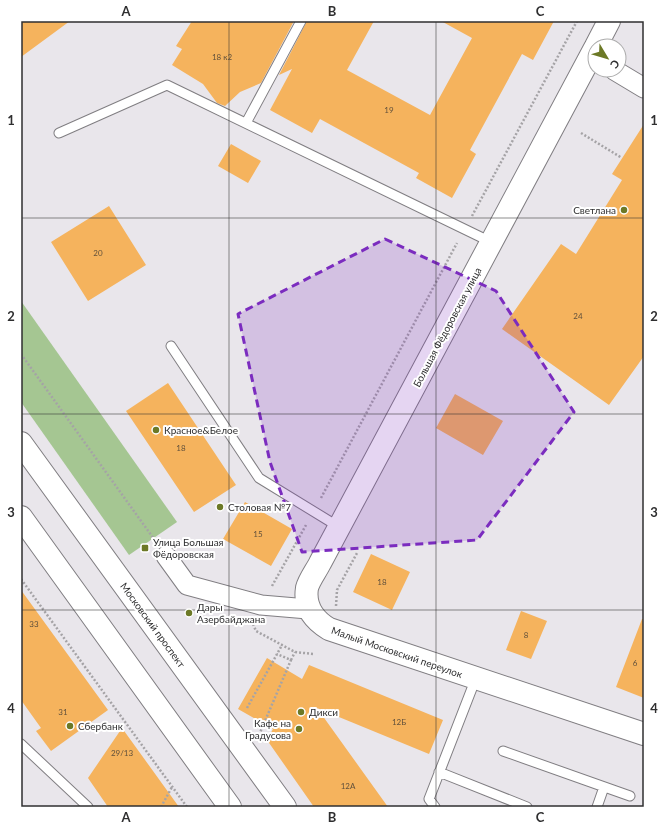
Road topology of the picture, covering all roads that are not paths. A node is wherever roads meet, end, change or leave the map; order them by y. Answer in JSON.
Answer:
{"nodes":[{"id":1,"x":302,"y":21,"type":"edge"},
{"id":2,"x":609,"y":21,"type":"edge"},
{"id":3,"x":601,"y":38,"type":"edge"},
{"id":4,"x":587,"y":66,"type":"edge"},
{"id":5,"x":627,"y":78,"type":"edge"},
{"id":6,"x":644,"y":88,"type":"edge"},
{"id":7,"x":246,"y":123,"type":"junction"},
{"id":8,"x":59,"y":133,"type":"dead end"},
{"id":9,"x":492,"y":242,"type":"junction"},
{"id":10,"x":171,"y":346,"type":"dead end"},
{"id":11,"x":21,"y":443,"type":"edge"},
{"id":12,"x":21,"y":517,"type":"edge"},
{"id":13,"x":339,"y":527,"type":"junction"},
{"id":14,"x":166,"y":556,"type":"road end"},
{"id":15,"x":308,"y":609,"type":"junction"},
{"id":16,"x":476,"y":678,"type":"junction"},
{"id":17,"x":644,"y":734,"type":"edge"},
{"id":18,"x":21,"y":744,"type":"edge"},
{"id":19,"x":503,"y":751,"type":"dead end"},
{"id":20,"x":439,"y":772,"type":"junction"},
{"id":21,"x":604,"y":787,"type":"junction"},
{"id":22,"x":630,"y":796,"type":"dead end"},
{"id":23,"x":88,"y":807,"type":"edge"},
{"id":24,"x":230,"y":807,"type":"edge"},
{"id":25,"x":285,"y":807,"type":"edge"},
{"id":26,"x":435,"y":807,"type":"edge"},
{"id":27,"x":527,"y":807,"type":"edge"},
{"id":28,"x":597,"y":807,"type":"edge"}],
"edges":[{"from":1,"to":7,"type":"lane"},
{"from":2,"to":3,"type":"street","name":"Большая Фёдоровская улица"},
{"from":4,"to":9,"type":"street","name":"Большая Фёдоровская улица"},
{"from":5,"to":6,"type":"street"},
{"from":7,"to":8,"type":"lane"},
{"from":7,"to":9,"type":"lane"},
{"from":9,"to":13,"type":"street","name":"Большая Фёдоровская улица"},
{"from":10,"to":13,"type":"lane"},
{"from":11,"to":25,"type":"street","name":"Московский проспект"},
{"from":12,"to":24,"type":"street"},
{"from":13,"to":15,"type":"street","name":"Большая Фёдоровская улица"},
{"from":14,"to":15,"type":"street"},
{"from":15,"to":16,"type":"street","name":"Малый Московский переулок"},
{"from":16,"to":17,"type":"street","name":"Малый Московский переулок"},
{"from":16,"to":20,"type":"lane"},
{"from":18,"to":23,"type":"lane"},
{"from":19,"to":21,"type":"lane"},
{"from":20,"to":26,"type":"lane"},
{"from":20,"to":27,"type":"lane"},
{"from":21,"to":22,"type":"lane"},
{"from":21,"to":28,"type":"lane"}]}
